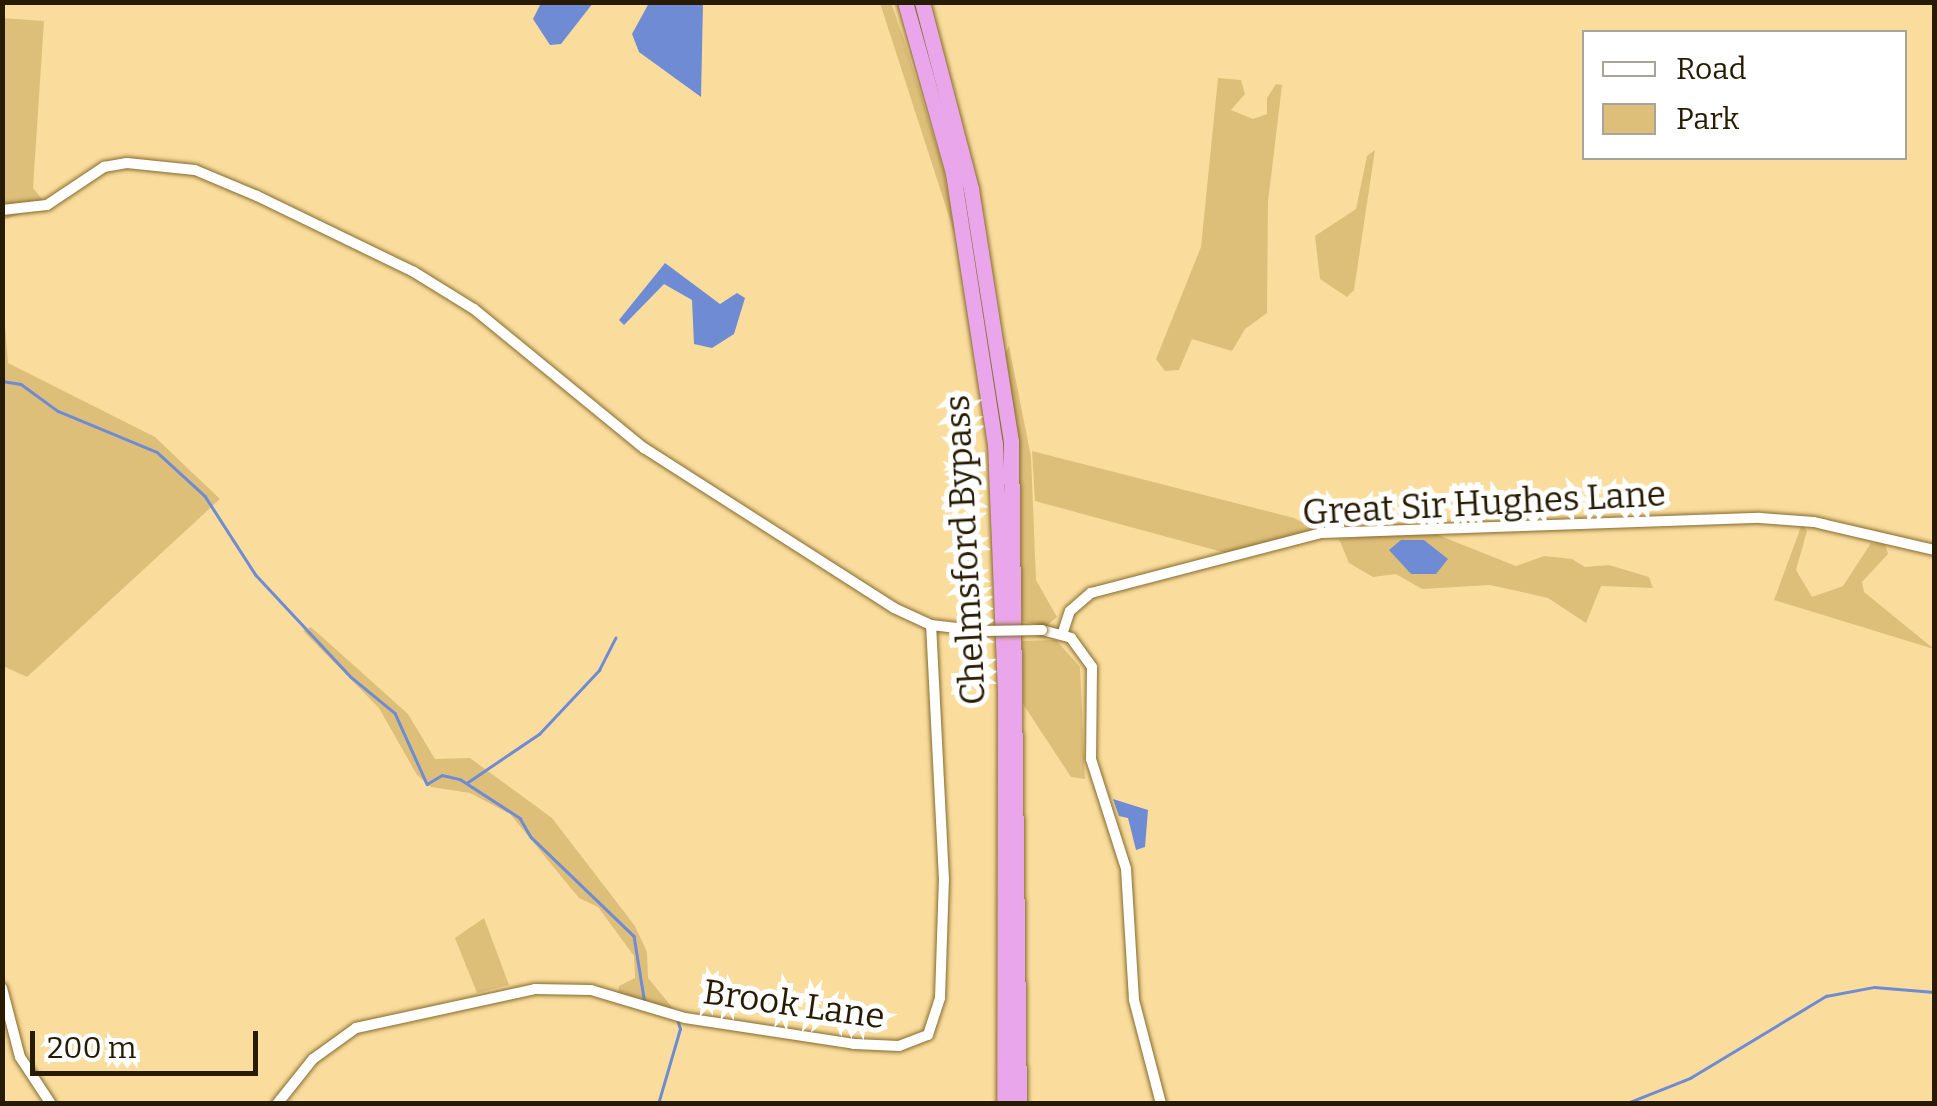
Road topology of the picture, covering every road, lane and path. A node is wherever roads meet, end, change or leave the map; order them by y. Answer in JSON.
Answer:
{"nodes":[{"id":1,"x":898,"y":2,"type":"edge"},
{"id":2,"x":906,"y":2,"type":"edge"},
{"id":3,"x":924,"y":7,"type":"edge"},
{"id":4,"x":918,"y":44,"type":"junction"},
{"id":5,"x":2,"y":210,"type":"edge"},
{"id":6,"x":1934,"y":550,"type":"edge"},
{"id":7,"x":931,"y":625,"type":"junction"},
{"id":8,"x":1062,"y":635,"type":"junction"},
{"id":9,"x":2,"y":988,"type":"edge"},
{"id":10,"x":51,"y":1104,"type":"edge"},
{"id":11,"x":278,"y":1104,"type":"edge"},
{"id":12,"x":1004,"y":1104,"type":"edge"},
{"id":13,"x":1019,"y":1104,"type":"edge"},
{"id":14,"x":1161,"y":1104,"type":"edge"}],
"edges":[{"from":1,"to":4,"type":"highway"},
{"from":2,"to":4,"type":"highway","name":"Chelmsford Bypass"},
{"from":3,"to":13,"type":"highway","name":"Chelmsford Bypass"},
{"from":4,"to":12,"type":"highway","name":"Chelmsford Bypass"},
{"from":5,"to":7,"type":"street"},
{"from":6,"to":8,"type":"street","name":"Great Sir Hughes Lane"},
{"from":7,"to":8,"type":"street","bridge":true},
{"from":7,"to":11,"type":"street","name":"Brook Lane"},
{"from":8,"to":14,"type":"street"},
{"from":9,"to":10,"type":"street"}]}
